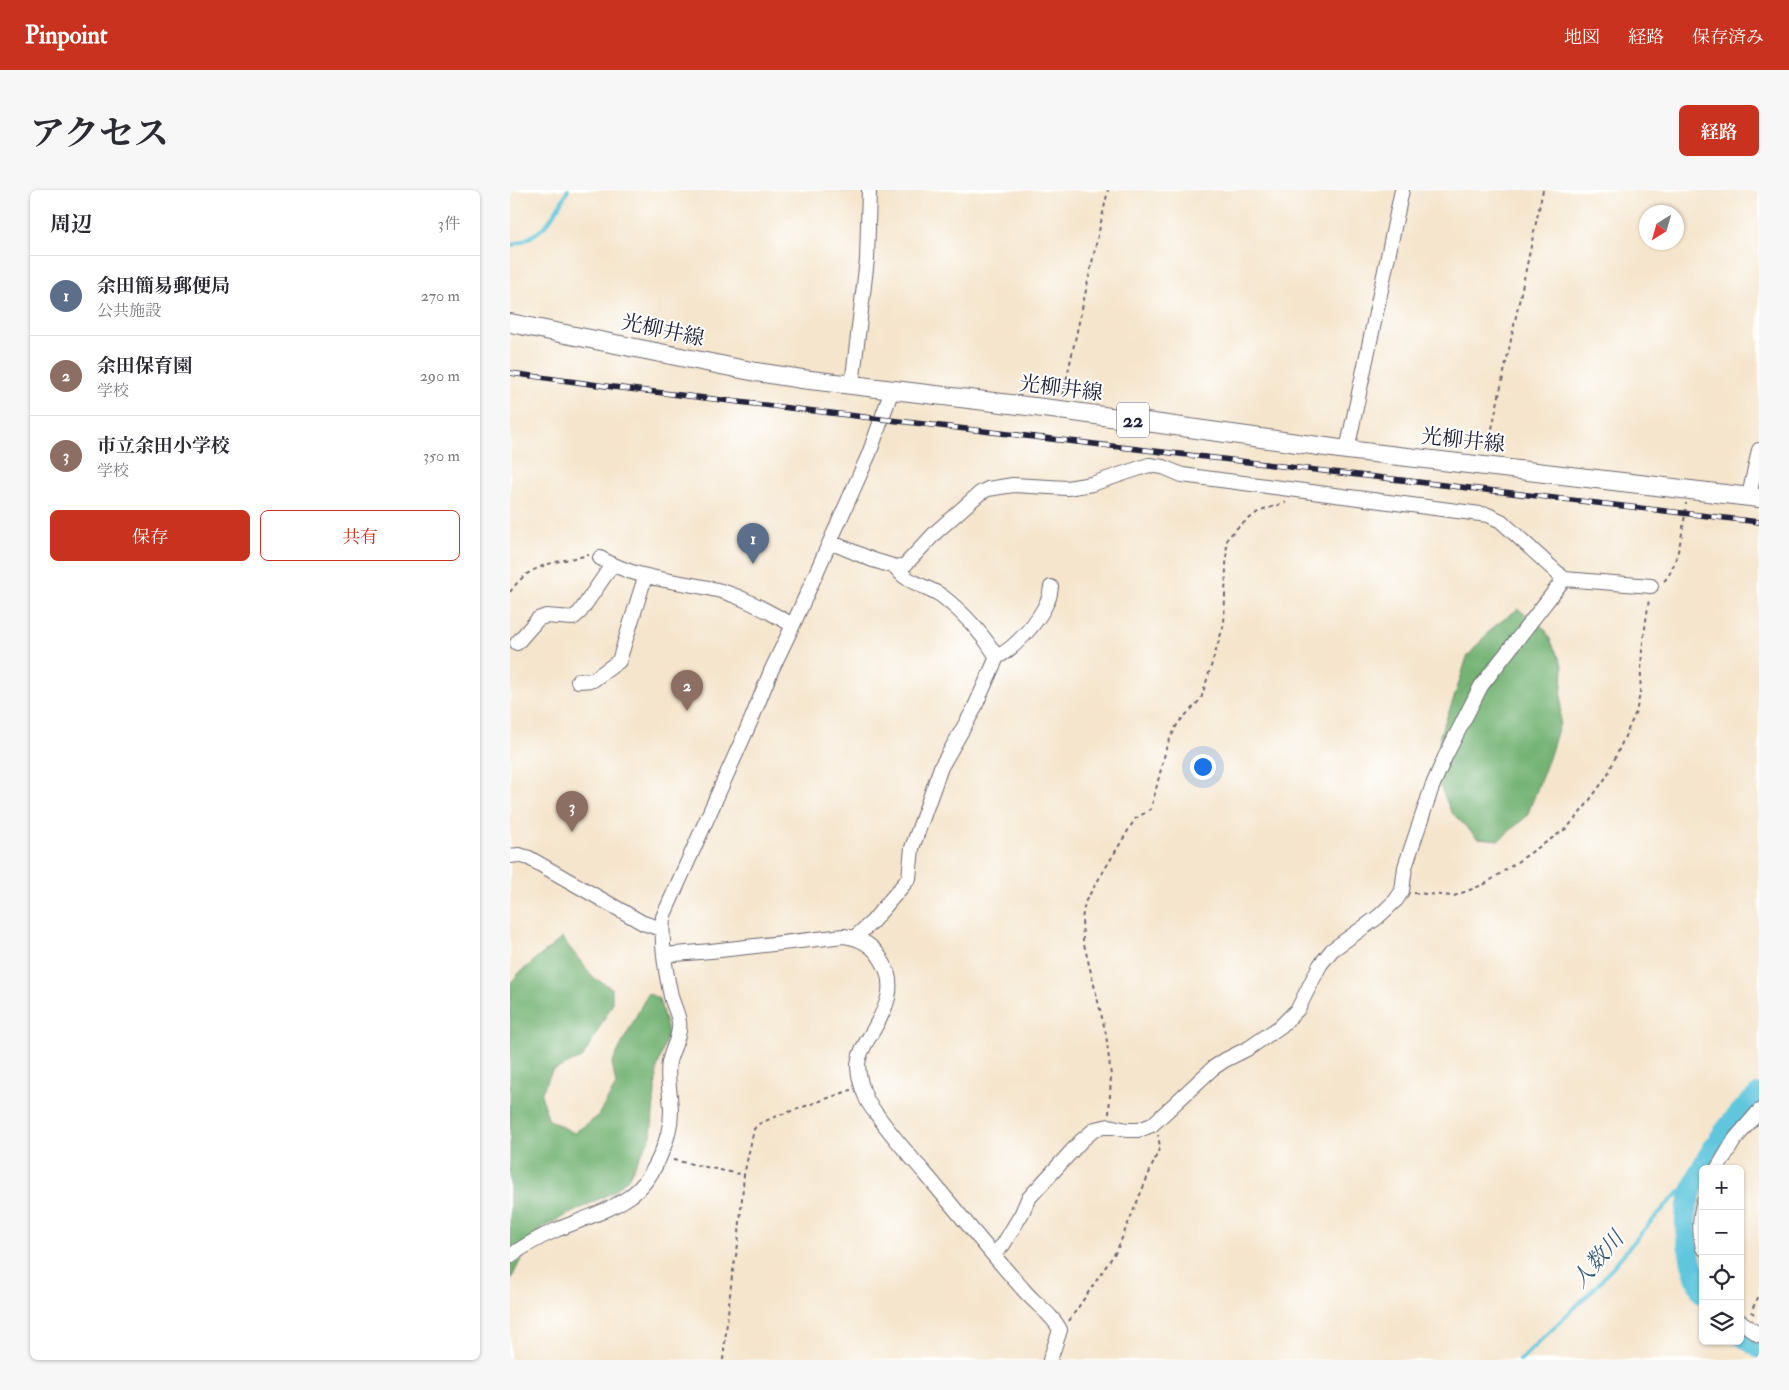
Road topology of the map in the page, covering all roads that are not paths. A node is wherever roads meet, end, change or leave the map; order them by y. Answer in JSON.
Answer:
{"nodes":[{"id":1,"x":869,"y":190,"type":"edge"},
{"id":2,"x":1402,"y":190,"type":"edge"},
{"id":3,"x":510,"y":323,"type":"edge"},
{"id":4,"x":852,"y":385,"type":"junction"},
{"id":5,"x":892,"y":390,"type":"junction"},
{"id":6,"x":1347,"y":450,"type":"junction"},
{"id":7,"x":1759,"y":450,"type":"edge"},
{"id":8,"x":1754,"y":497,"type":"edge"},
{"id":9,"x":830,"y":542,"type":"junction"},
{"id":10,"x":600,"y":558,"type":"road end"},
{"id":11,"x":612,"y":565,"type":"junction"},
{"id":12,"x":896,"y":567,"type":"junction"},
{"id":13,"x":645,"y":577,"type":"junction"},
{"id":14,"x":1564,"y":578,"type":"junction"},
{"id":15,"x":1651,"y":586,"type":"road end"},
{"id":16,"x":1051,"y":587,"type":"dead end"},
{"id":17,"x":793,"y":625,"type":"junction"},
{"id":18,"x":517,"y":643,"type":"dead end"},
{"id":19,"x":997,"y":657,"type":"junction"},
{"id":20,"x":578,"y":681,"type":"dead end"},
{"id":21,"x":510,"y":856,"type":"edge"},
{"id":22,"x":662,"y":930,"type":"junction"},
{"id":23,"x":854,"y":938,"type":"junction"},
{"id":24,"x":664,"y":954,"type":"junction"},
{"id":25,"x":1759,"y":1111,"type":"edge"},
{"id":26,"x":1719,"y":1165,"type":"edge"},
{"id":27,"x":993,"y":1254,"type":"junction"},
{"id":28,"x":510,"y":1256,"type":"edge"},
{"id":29,"x":1744,"y":1324,"type":"edge"},
{"id":30,"x":1759,"y":1335,"type":"edge"},
{"id":31,"x":1050,"y":1360,"type":"edge"}],
"edges":[{"from":1,"to":4,"type":"street"},
{"from":2,"to":6,"type":"street"},
{"from":3,"to":4,"type":"main road","name":"光柳井線","number":"22"},
{"from":4,"to":5,"type":"main road","name":"光柳井線","number":"22"},
{"from":5,"to":6,"type":"main road","name":"光柳井線","number":"22"},
{"from":5,"to":9,"type":"street"},
{"from":6,"to":8,"type":"main road","name":"光柳井線","number":"22"},
{"from":7,"to":8,"type":"street"},
{"from":9,"to":12,"type":"street"},
{"from":9,"to":17,"type":"street"},
{"from":10,"to":11,"type":"street"},
{"from":11,"to":13,"type":"street"},
{"from":11,"to":18,"type":"street"},
{"from":12,"to":14,"type":"street"},
{"from":12,"to":19,"type":"street"},
{"from":13,"to":17,"type":"street"},
{"from":13,"to":20,"type":"street"},
{"from":14,"to":15,"type":"street"},
{"from":14,"to":27,"type":"street"},
{"from":16,"to":19,"type":"street"},
{"from":17,"to":22,"type":"street"},
{"from":19,"to":23,"type":"street"},
{"from":21,"to":22,"type":"street"},
{"from":22,"to":24,"type":"street"},
{"from":23,"to":24,"type":"street"},
{"from":23,"to":27,"type":"street"},
{"from":24,"to":28,"type":"street"},
{"from":25,"to":26,"type":"street"},
{"from":27,"to":31,"type":"street"},
{"from":29,"to":30,"type":"street"}]}
